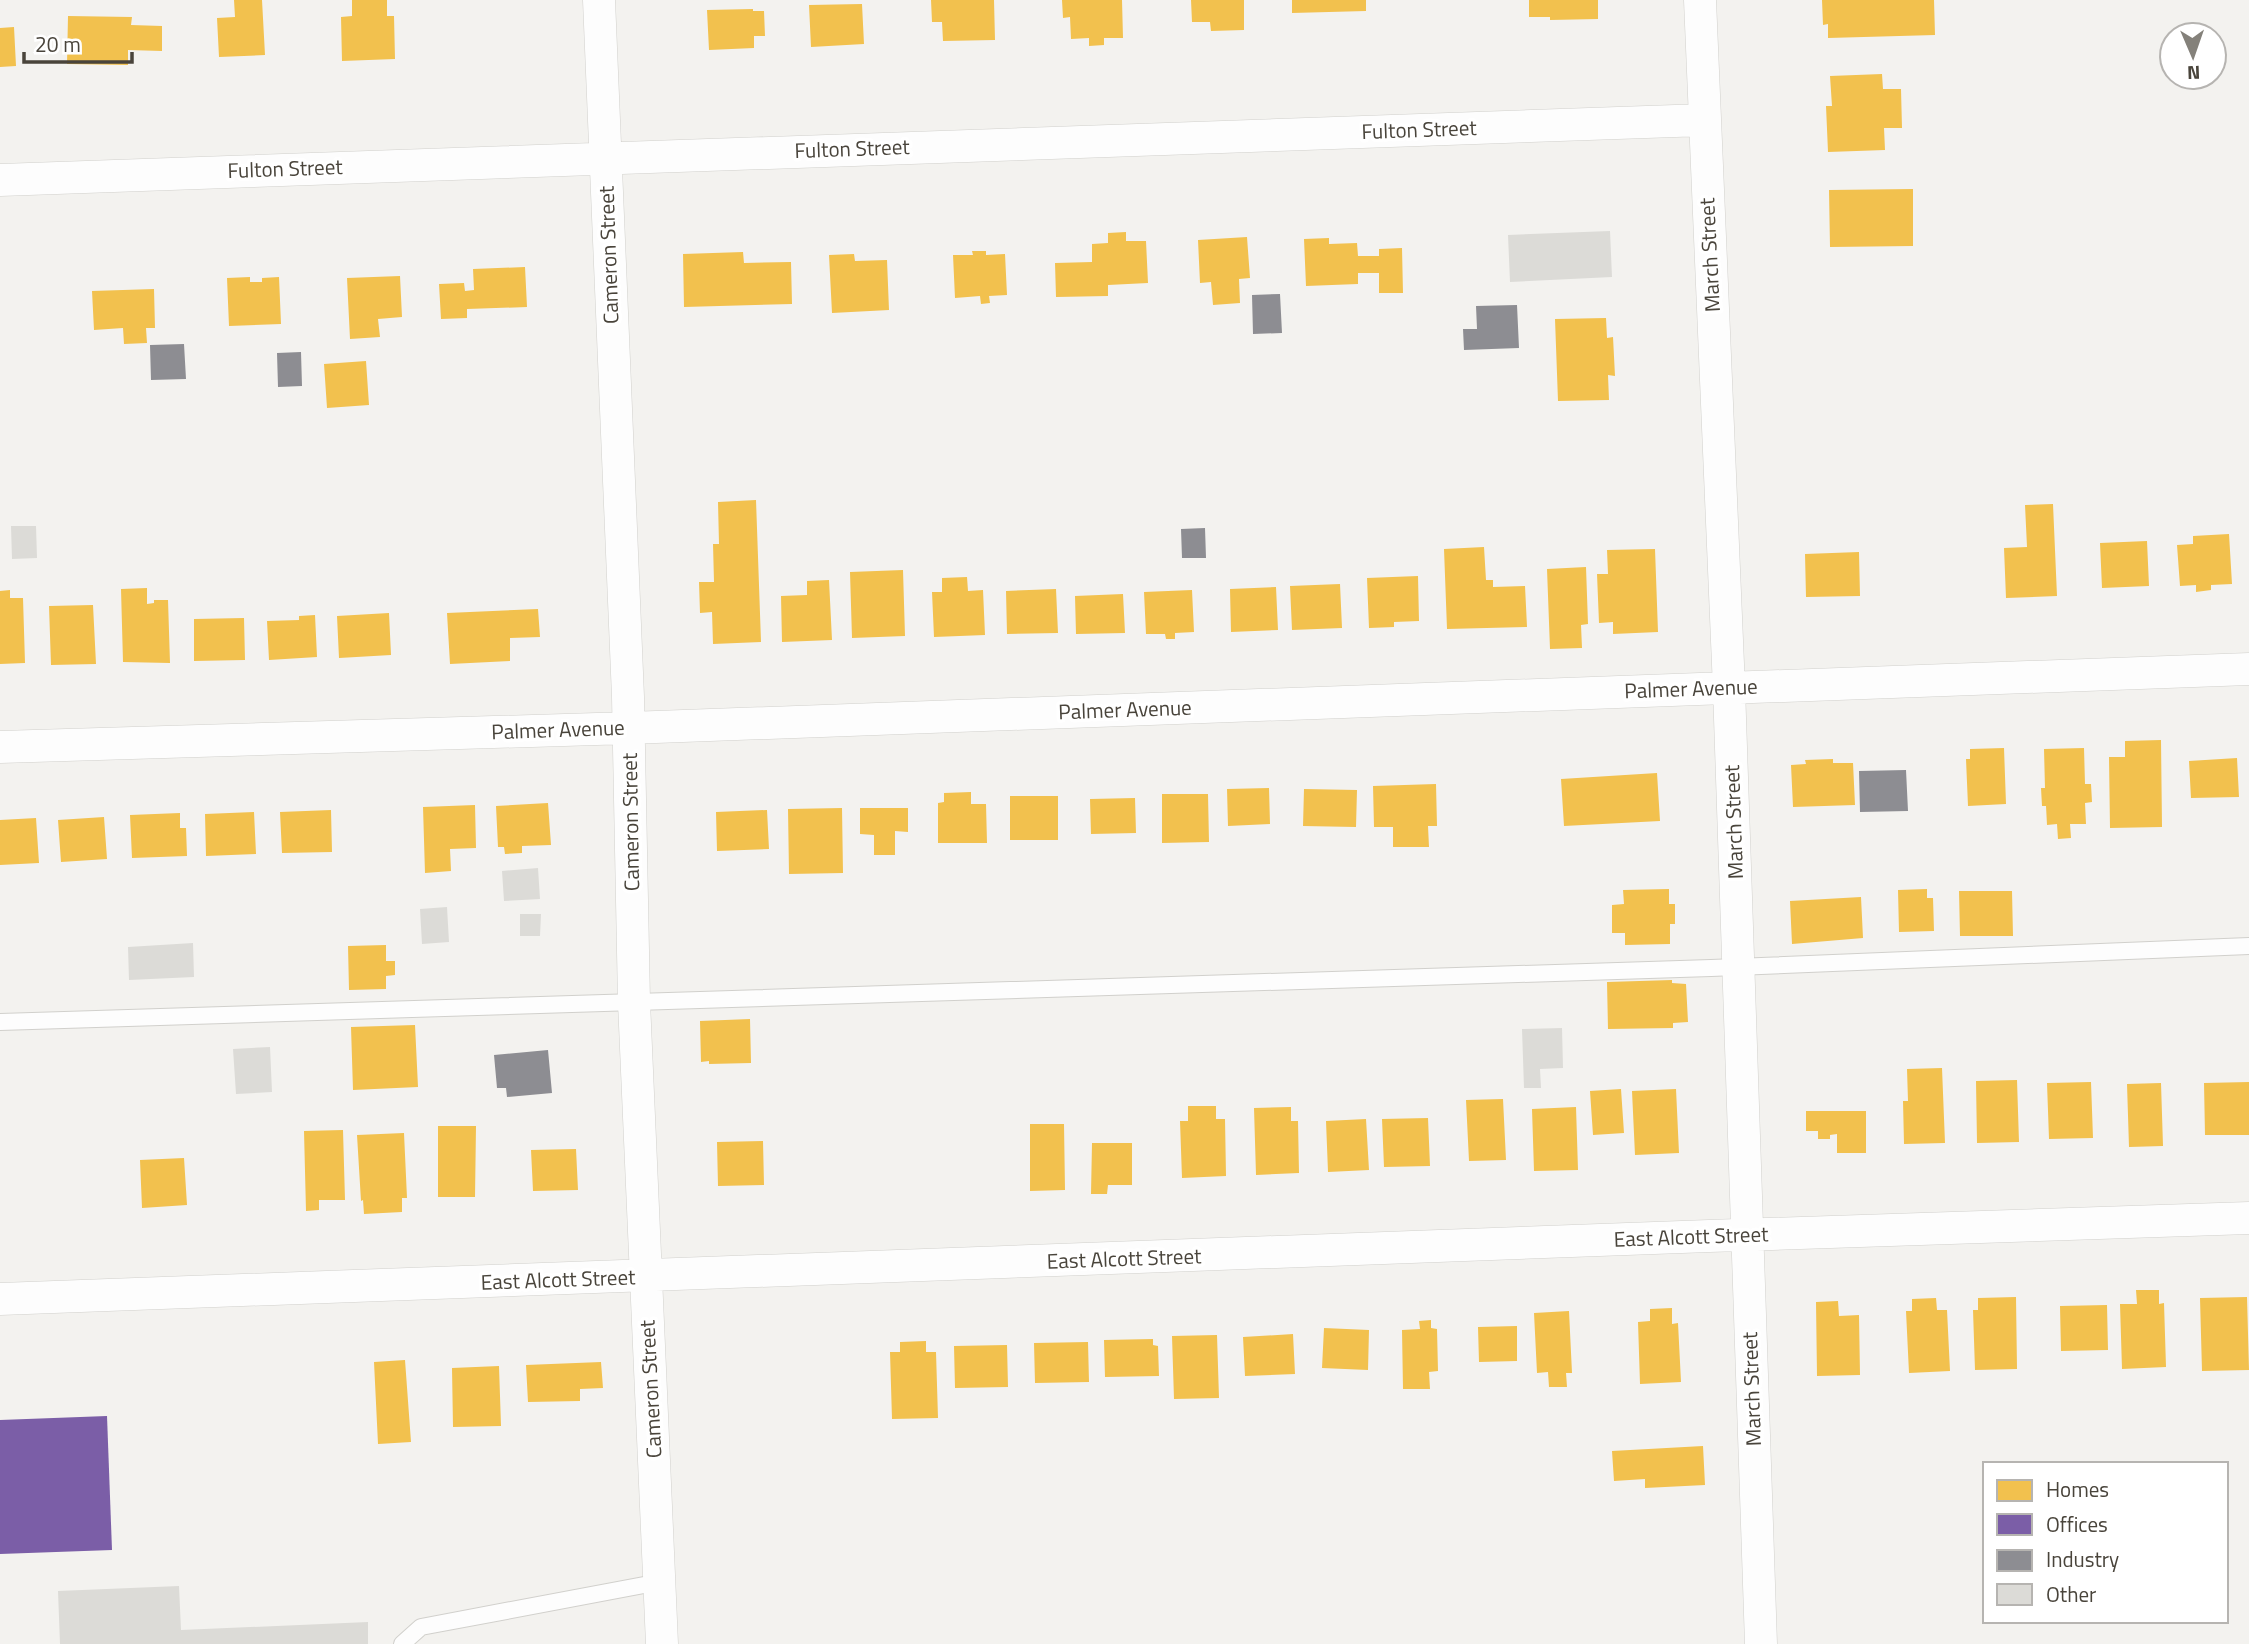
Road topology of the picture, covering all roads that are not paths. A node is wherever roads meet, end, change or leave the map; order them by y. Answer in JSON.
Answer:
{"nodes":[{"id":1,"x":599,"y":0,"type":"edge"},
{"id":2,"x":1700,"y":0,"type":"edge"},
{"id":3,"x":1704,"y":120,"type":"junction"},
{"id":4,"x":604,"y":158,"type":"junction"},
{"id":5,"x":0,"y":180,"type":"edge"},
{"id":6,"x":2249,"y":669,"type":"edge"},
{"id":7,"x":1729,"y":688,"type":"junction"},
{"id":8,"x":629,"y":728,"type":"junction"},
{"id":9,"x":0,"y":747,"type":"edge"},
{"id":10,"x":2249,"y":946,"type":"edge"},
{"id":11,"x":1738,"y":967,"type":"junction"},
{"id":12,"x":634,"y":1002,"type":"junction"},
{"id":13,"x":0,"y":1022,"type":"edge"},
{"id":14,"x":2249,"y":1218,"type":"edge"},
{"id":15,"x":1747,"y":1235,"type":"junction"},
{"id":16,"x":646,"y":1277,"type":"junction"},
{"id":17,"x":0,"y":1299,"type":"edge"},
{"id":18,"x":660,"y":1582,"type":"junction"},
{"id":19,"x":402,"y":1644,"type":"edge"},
{"id":20,"x":663,"y":1644,"type":"edge"},
{"id":21,"x":1761,"y":1644,"type":"edge"}],
"edges":[{"from":1,"to":4,"type":"street","name":"Cameron Street"},
{"from":2,"to":3,"type":"street","name":"March Street"},
{"from":3,"to":4,"type":"street","name":"Fulton Street"},
{"from":3,"to":7,"type":"street","name":"March Street"},
{"from":4,"to":5,"type":"street","name":"Fulton Street"},
{"from":4,"to":8,"type":"street","name":"Cameron Street"},
{"from":6,"to":7,"type":"street","name":"Palmer Avenue"},
{"from":7,"to":8,"type":"street","name":"Palmer Avenue"},
{"from":7,"to":11,"type":"street","name":"March Street"},
{"from":8,"to":9,"type":"street","name":"Palmer Avenue"},
{"from":8,"to":12,"type":"street","name":"Cameron Street"},
{"from":10,"to":11,"type":"lane"},
{"from":11,"to":12,"type":"lane"},
{"from":11,"to":15,"type":"street","name":"March Street"},
{"from":12,"to":13,"type":"lane"},
{"from":12,"to":16,"type":"street","name":"Cameron Street"},
{"from":14,"to":15,"type":"street","name":"East Alcott Street"},
{"from":15,"to":16,"type":"street","name":"East Alcott Street"},
{"from":15,"to":21,"type":"street","name":"March Street"},
{"from":16,"to":17,"type":"street","name":"East Alcott Street"},
{"from":16,"to":18,"type":"street","name":"Cameron Street"},
{"from":18,"to":19,"type":"lane"},
{"from":18,"to":20,"type":"street","name":"Cameron Street"}]}
